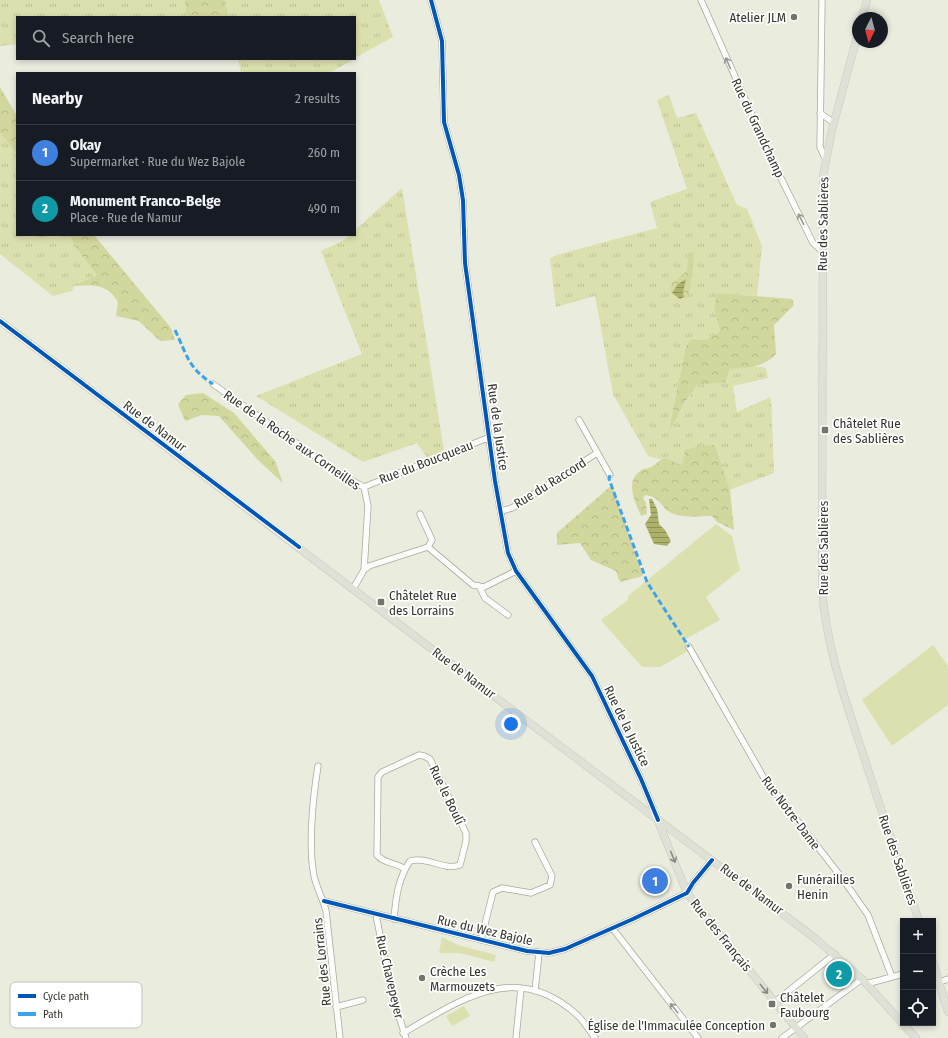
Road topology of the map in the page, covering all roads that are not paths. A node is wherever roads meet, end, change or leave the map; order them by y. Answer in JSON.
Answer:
{"nodes":[{"id":1,"x":431,"y":0,"type":"edge"},
{"id":2,"x":701,"y":0,"type":"edge"},
{"id":3,"x":822,"y":0,"type":"edge"},
{"id":4,"x":867,"y":0,"type":"edge"},
{"id":5,"x":864,"y":12,"type":"edge"},
{"id":6,"x":854,"y":48,"type":"edge"},
{"id":7,"x":820,"y":113,"type":"junction"},
{"id":8,"x":834,"y":123,"type":"junction"},
{"id":9,"x":820,"y":129,"type":"junction"},
{"id":10,"x":832,"y":133,"type":"junction"},
{"id":11,"x":826,"y":160,"type":"junction"},
{"id":12,"x":822,"y":251,"type":"junction"},
{"id":13,"x":0,"y":321,"type":"edge"},
{"id":14,"x":213,"y":384,"type":"dead end"},
{"id":15,"x":579,"y":420,"type":"dead end"},
{"id":16,"x":490,"y":437,"type":"junction"},
{"id":17,"x":597,"y":453,"type":"junction"},
{"id":18,"x":610,"y":475,"type":"dead end"},
{"id":19,"x":364,"y":487,"type":"junction"},
{"id":20,"x":501,"y":512,"type":"junction"},
{"id":21,"x":420,"y":514,"type":"dead end"},
{"id":22,"x":428,"y":547,"type":"junction"},
{"id":23,"x":364,"y":570,"type":"junction"},
{"id":24,"x":516,"y":571,"type":"junction"},
{"id":25,"x":479,"y":586,"type":"junction"},
{"id":26,"x":353,"y":589,"type":"junction"},
{"id":27,"x":508,"y":615,"type":"dead end"},
{"id":28,"x":689,"y":647,"type":"dead end"},
{"id":29,"x":318,"y":766,"type":"dead end"},
{"id":30,"x":658,"y":820,"type":"junction"},
{"id":31,"x":535,"y":842,"type":"dead end"},
{"id":32,"x":712,"y":860,"type":"junction"},
{"id":33,"x":405,"y":869,"type":"junction"},
{"id":34,"x":687,"y":893,"type":"junction"},
{"id":35,"x":324,"y":901,"type":"junction"},
{"id":36,"x":376,"y":915,"type":"junction"},
{"id":37,"x":918,"y":918,"type":"edge"},
{"id":38,"x":394,"y":919,"type":"junction"},
{"id":39,"x":613,"y":929,"type":"junction"},
{"id":40,"x":481,"y":940,"type":"junction"},
{"id":41,"x":540,"y":953,"type":"junction"},
{"id":42,"x":835,"y":954,"type":"junction"},
{"id":43,"x":936,"y":973,"type":"edge"},
{"id":44,"x":900,"y":975,"type":"edge"},
{"id":45,"x":892,"y":977,"type":"junction"},
{"id":46,"x":948,"y":979,"type":"edge"},
{"id":47,"x":864,"y":982,"type":"junction"},
{"id":48,"x":939,"y":982,"type":"junction"},
{"id":49,"x":521,"y":988,"type":"junction"},
{"id":50,"x":536,"y":991,"type":"junction"},
{"id":51,"x":363,"y":1000,"type":"dead end"},
{"id":52,"x":776,"y":1002,"type":"junction"},
{"id":53,"x":336,"y":1007,"type":"junction"},
{"id":54,"x":948,"y":1012,"type":"edge"},
{"id":55,"x":796,"y":1028,"type":"junction"},
{"id":56,"x":405,"y":1035,"type":"edge"},
{"id":57,"x":340,"y":1038,"type":"edge"},
{"id":58,"x":516,"y":1038,"type":"edge"},
{"id":59,"x":595,"y":1038,"type":"edge"},
{"id":60,"x":698,"y":1038,"type":"edge"},
{"id":61,"x":782,"y":1038,"type":"edge"},
{"id":62,"x":804,"y":1038,"type":"edge"},
{"id":63,"x":916,"y":1038,"type":"edge"}],
"edges":[{"from":1,"to":16,"type":"street","name":"Rue de la Justice"},
{"from":12,"to":2,"type":"street","name":"Rue du Grandchamp","one_way":true},
{"from":3,"to":7,"type":"street","name":"Rue des Sablières"},
{"from":4,"to":5,"type":"main road"},
{"from":6,"to":8,"type":"main road","name":"Rue des Sablières"},
{"from":7,"to":8,"type":"street"},
{"from":7,"to":9,"type":"street","name":"Rue des Sablières"},
{"from":8,"to":10,"type":"main road","name":"Rue des Sablières"},
{"from":9,"to":10,"type":"street"},
{"from":9,"to":11,"type":"street","name":"Rue des Sablières"},
{"from":10,"to":11,"type":"main road","name":"Rue des Sablières"},
{"from":11,"to":12,"type":"main road","name":"Rue des Sablières"},
{"from":12,"to":37,"type":"main road","name":"Rue des Sablières"},
{"from":13,"to":26,"type":"main road","name":"Rue de Namur"},
{"from":14,"to":19,"type":"street","name":"Rue de la Roche aux Corneilles"},
{"from":15,"to":17,"type":"street"},
{"from":16,"to":19,"type":"street","name":"Rue du Boucqueau"},
{"from":16,"to":20,"type":"street","name":"Rue de la Justice"},
{"from":17,"to":18,"type":"street"},
{"from":17,"to":20,"type":"street","name":"Rue du Raccord"},
{"from":19,"to":23,"type":"street","name":"Rue de la Roche aux Corneilles"},
{"from":20,"to":24,"type":"street","name":"Rue de la Justice"},
{"from":21,"to":22,"type":"street"},
{"from":22,"to":23,"type":"street"},
{"from":22,"to":25,"type":"street"},
{"from":23,"to":26,"type":"street"},
{"from":24,"to":25,"type":"street"},
{"from":24,"to":30,"type":"street","name":"Rue de la Justice"},
{"from":25,"to":27,"type":"street"},
{"from":26,"to":30,"type":"main road","name":"Rue de Namur"},
{"from":28,"to":45,"type":"street","name":"Rue Notre-Dame"},
{"from":29,"to":35,"type":"street","name":"Rue des Lorrains"},
{"from":30,"to":32,"type":"main road","name":"Rue de Namur"},
{"from":30,"to":34,"type":"main road","name":"Rue des Français","one_way":true},
{"from":31,"to":40,"type":"street"},
{"from":32,"to":34,"type":"street","name":"Rue du Wez Bajole"},
{"from":32,"to":42,"type":"main road","name":"Rue de Namur"},
{"from":33,"to":33,"type":"street","name":"Rue le Boulî"},
{"from":33,"to":38,"type":"street"},
{"from":34,"to":39,"type":"street","name":"Rue du Wez Bajole"},
{"from":34,"to":52,"type":"main road","name":"Rue des Français","one_way":true},
{"from":35,"to":36,"type":"street","name":"Rue du Wez Bajole"},
{"from":35,"to":53,"type":"street","name":"Rue des Lorrains"},
{"from":36,"to":38,"type":"street","name":"Rue du Wez Bajole"},
{"from":36,"to":56,"type":"street","name":"Rue Chavepeyer"},
{"from":38,"to":40,"type":"street","name":"Rue du Wez Bajole"},
{"from":39,"to":41,"type":"street","name":"Rue du Wez Bajole"},
{"from":60,"to":39,"type":"street","one_way":true},
{"from":40,"to":41,"type":"street","name":"Rue du Wez Bajole"},
{"from":41,"to":50,"type":"street"},
{"from":42,"to":47,"type":"main road","name":"Rue de Namur"},
{"from":42,"to":52,"type":"street"},
{"from":43,"to":48,"type":"main road"},
{"from":44,"to":45,"type":"street"},
{"from":45,"to":47,"type":"street"},
{"from":46,"to":48,"type":"street"},
{"from":47,"to":55,"type":"street"},
{"from":47,"to":63,"type":"main road","name":"Rue de Namur"},
{"from":48,"to":54,"type":"main road"},
{"from":49,"to":50,"type":"street"},
{"from":49,"to":56,"type":"street"},
{"from":49,"to":58,"type":"street"},
{"from":50,"to":59,"type":"street"},
{"from":51,"to":53,"type":"street"},
{"from":52,"to":55,"type":"main road","name":"Rue des Français"},
{"from":53,"to":57,"type":"street","name":"Rue des Lorrains"},
{"from":55,"to":61,"type":"street"},
{"from":55,"to":62,"type":"main road","name":"Rue des Français"}]}
